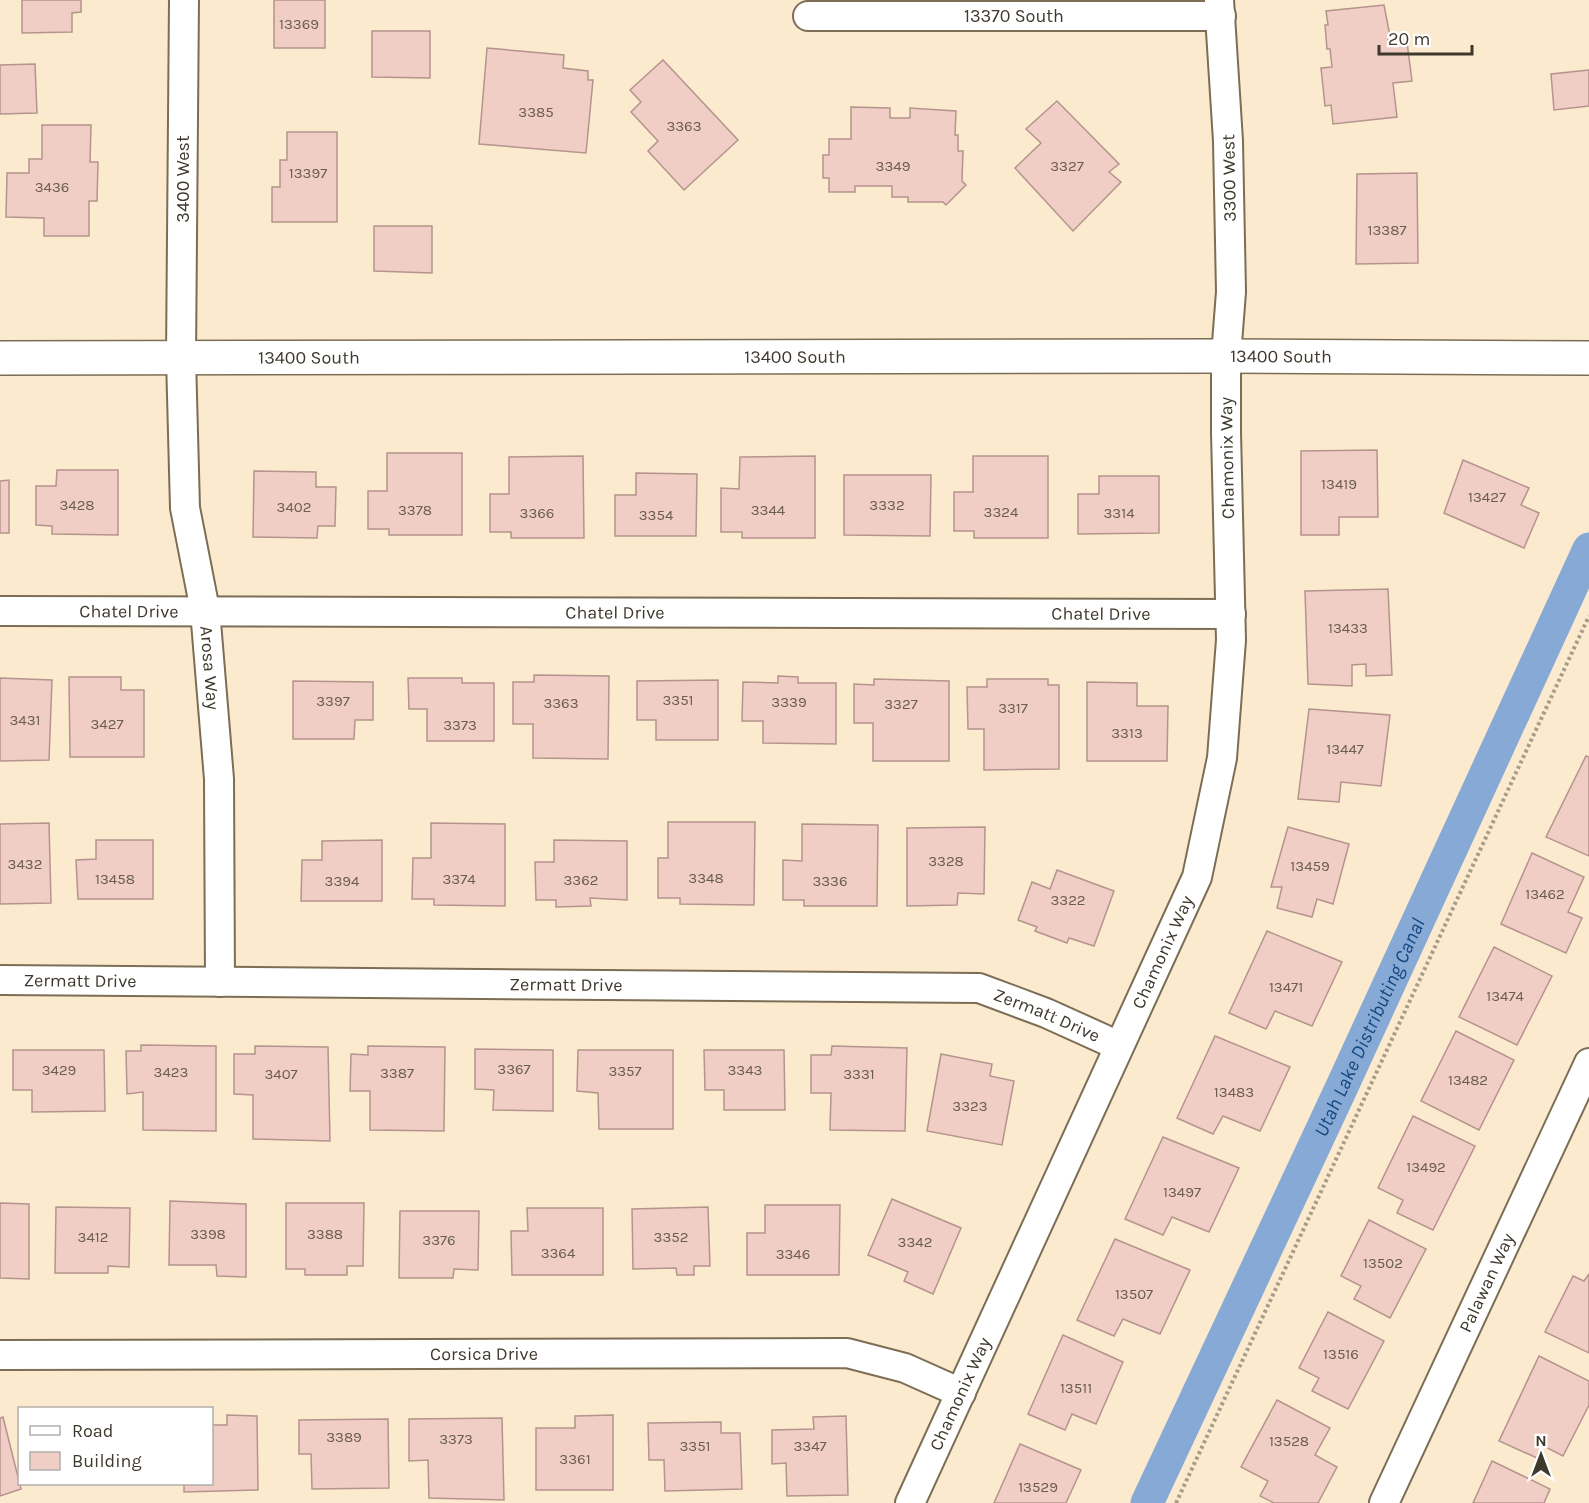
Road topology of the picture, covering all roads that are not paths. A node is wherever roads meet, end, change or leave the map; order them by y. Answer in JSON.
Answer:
{"nodes":[{"id":1,"x":184,"y":0,"type":"edge"},
{"id":2,"x":1220,"y":8,"type":"edge"},
{"id":3,"x":808,"y":16,"type":"dead end"},
{"id":4,"x":1226,"y":356,"type":"junction"},
{"id":5,"x":0,"y":358,"type":"edge"},
{"id":6,"x":181,"y":358,"type":"junction"},
{"id":7,"x":1589,"y":358,"type":"edge"},
{"id":8,"x":205,"y":610,"type":"junction"},
{"id":9,"x":0,"y":611,"type":"edge"},
{"id":10,"x":1231,"y":614,"type":"junction"},
{"id":11,"x":0,"y":980,"type":"edge"},
{"id":12,"x":220,"y":982,"type":"junction"},
{"id":13,"x":1119,"y":1046,"type":"junction"},
{"id":14,"x":1589,"y":1063,"type":"edge"},
{"id":15,"x":0,"y":1355,"type":"edge"},
{"id":16,"x":961,"y":1393,"type":"junction"},
{"id":17,"x":910,"y":1503,"type":"edge"},
{"id":18,"x":1384,"y":1503,"type":"edge"}],
"edges":[{"from":1,"to":6,"type":"street","name":"3400 West"},
{"from":2,"to":3,"type":"street","name":"13370 South"},
{"from":2,"to":4,"type":"street","name":"3300 West"},
{"from":4,"to":6,"type":"main road","name":"13400 South"},
{"from":4,"to":7,"type":"main road","name":"13400 South"},
{"from":4,"to":10,"type":"street","name":"Chamonix Way"},
{"from":5,"to":6,"type":"main road","name":"13400 South"},
{"from":6,"to":8,"type":"street","name":"Arosa Way"},
{"from":8,"to":9,"type":"street","name":"Chatel Drive"},
{"from":8,"to":10,"type":"street","name":"Chatel Drive"},
{"from":8,"to":12,"type":"street","name":"Arosa Way"},
{"from":10,"to":13,"type":"street","name":"Chamonix Way"},
{"from":11,"to":12,"type":"street","name":"Zermatt Drive"},
{"from":12,"to":13,"type":"street","name":"Zermatt Drive"},
{"from":13,"to":16,"type":"street","name":"Chamonix Way"},
{"from":14,"to":18,"type":"street","name":"Palawan Way"},
{"from":15,"to":16,"type":"street","name":"Corsica Drive"},
{"from":16,"to":17,"type":"street","name":"Chamonix Way"}]}
